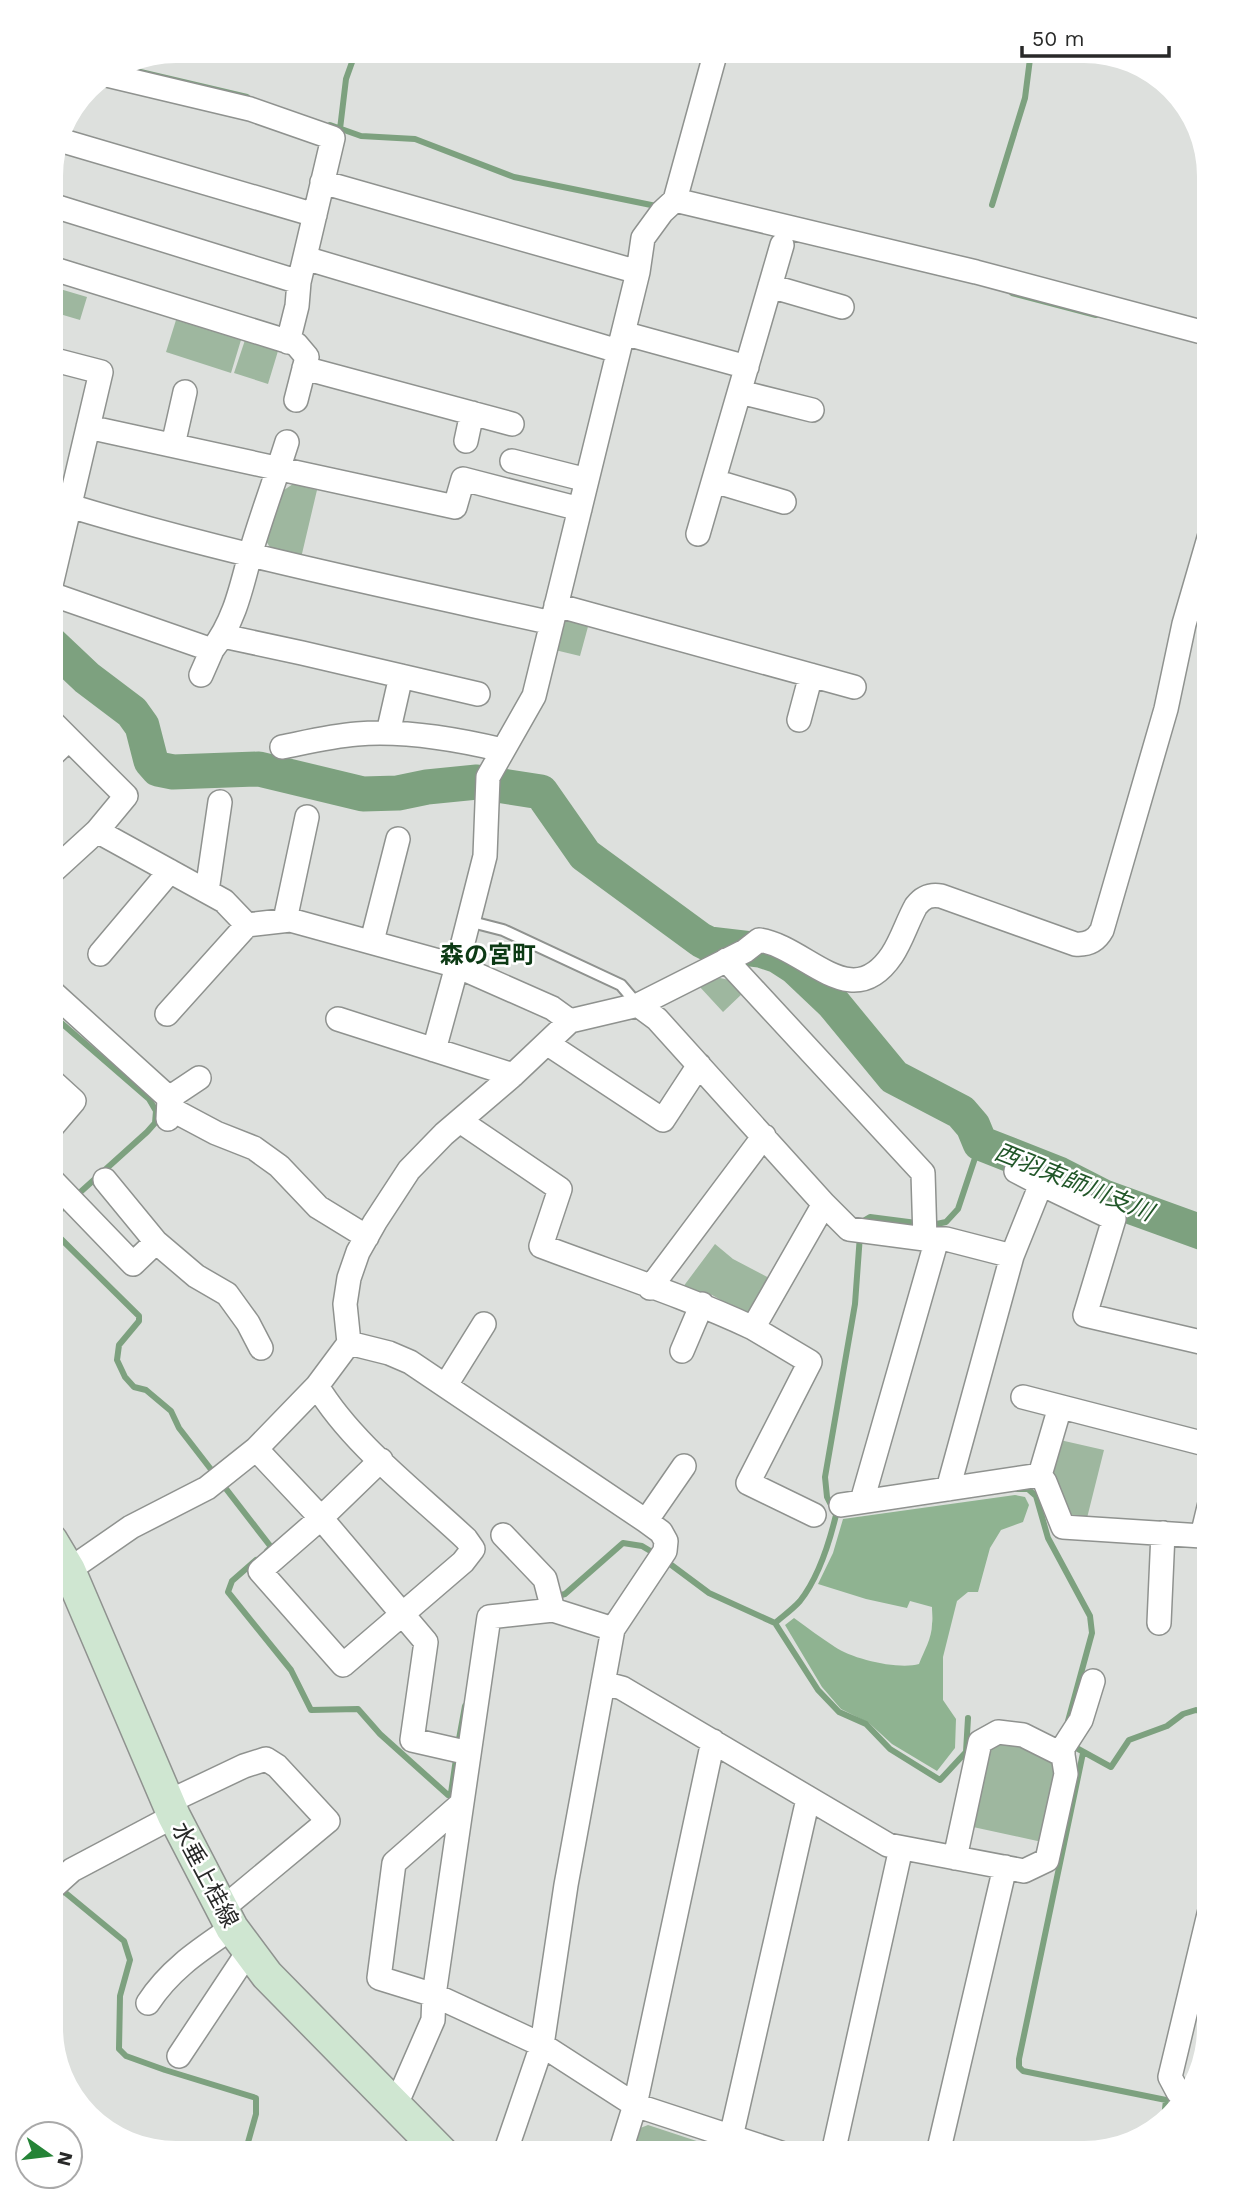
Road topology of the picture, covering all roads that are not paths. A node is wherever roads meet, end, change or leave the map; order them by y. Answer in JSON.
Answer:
{"nodes":[{"id":1,"x":712,"y":63,"type":"edge"},
{"id":2,"x":121,"y":78,"type":"edge"},
{"id":3,"x":69,"y":143,"type":"edge"},
{"id":4,"x":322,"y":182,"type":"junction"},
{"id":5,"x":669,"y":206,"type":"junction"},
{"id":6,"x":63,"y":209,"type":"edge"},
{"id":7,"x":315,"y":215,"type":"junction"},
{"id":8,"x":782,"y":244,"type":"dead end"},
{"id":9,"x":305,"y":258,"type":"junction"},
{"id":10,"x":63,"y":272,"type":"edge"},
{"id":11,"x":638,"y":272,"type":"junction"},
{"id":12,"x":299,"y":282,"type":"junction"},
{"id":13,"x":770,"y":286,"type":"junction"},
{"id":14,"x":842,"y":307,"type":"dead end"},
{"id":15,"x":1197,"y":331,"type":"edge"},
{"id":16,"x":288,"y":342,"type":"junction"},
{"id":17,"x":620,"y":342,"type":"junction"},
{"id":18,"x":63,"y":362,"type":"edge"},
{"id":19,"x":747,"y":367,"type":"junction"},
{"id":20,"x":304,"y":368,"type":"junction"},
{"id":21,"x":185,"y":392,"type":"dead end"},
{"id":22,"x":740,"y":392,"type":"junction"},
{"id":23,"x":296,"y":400,"type":"dead end"},
{"id":24,"x":812,"y":410,"type":"dead end"},
{"id":25,"x":472,"y":413,"type":"junction"},
{"id":26,"x":512,"y":424,"type":"dead end"},
{"id":27,"x":88,"y":427,"type":"junction"},
{"id":28,"x":466,"y":441,"type":"dead end"},
{"id":29,"x":287,"y":442,"type":"dead end"},
{"id":30,"x":173,"y":445,"type":"junction"},
{"id":31,"x":512,"y":461,"type":"dead end"},
{"id":32,"x":278,"y":470,"type":"junction"},
{"id":33,"x":587,"y":480,"type":"junction"},
{"id":34,"x":714,"y":481,"type":"junction"},
{"id":35,"x":784,"y":502,"type":"dead end"},
{"id":36,"x":70,"y":506,"type":"junction"},
{"id":37,"x":580,"y":509,"type":"junction"},
{"id":38,"x":698,"y":534,"type":"dead end"},
{"id":39,"x":63,"y":535,"type":"edge"},
{"id":40,"x":250,"y":556,"type":"junction"},
{"id":41,"x":1197,"y":579,"type":"edge"},
{"id":42,"x":63,"y":598,"type":"edge"},
{"id":43,"x":554,"y":614,"type":"junction"},
{"id":44,"x":218,"y":643,"type":"junction"},
{"id":45,"x":201,"y":675,"type":"dead end"},
{"id":46,"x":811,"y":675,"type":"junction"},
{"id":47,"x":401,"y":676,"type":"junction"},
{"id":48,"x":854,"y":687,"type":"dead end"},
{"id":49,"x":478,"y":694,"type":"dead end"},
{"id":50,"x":799,"y":720,"type":"dead end"},
{"id":51,"x":63,"y":733,"type":"edge"},
{"id":52,"x":388,"y":733,"type":"junction"},
{"id":53,"x":69,"y":739,"type":"junction"},
{"id":54,"x":63,"y":745,"type":"edge"},
{"id":55,"x":282,"y":747,"type":"dead end"},
{"id":56,"x":502,"y":750,"type":"junction"},
{"id":57,"x":220,"y":802,"type":"dead end"},
{"id":58,"x":307,"y":817,"type":"dead end"},
{"id":59,"x":97,"y":831,"type":"junction"},
{"id":60,"x":398,"y":839,"type":"dead end"},
{"id":61,"x":63,"y":862,"type":"edge"},
{"id":62,"x":170,"y":871,"type":"junction"},
{"id":63,"x":207,"y":891,"type":"junction"},
{"id":64,"x":285,"y":920,"type":"junction"},
{"id":65,"x":468,"y":921,"type":"junction"},
{"id":66,"x":247,"y":925,"type":"junction"},
{"id":67,"x":372,"y":941,"type":"junction"},
{"id":68,"x":742,"y":951,"type":"junction"},
{"id":69,"x":100,"y":954,"type":"dead end"},
{"id":70,"x":457,"y":966,"type":"junction"},
{"id":71,"x":63,"y":1002,"type":"edge"},
{"id":72,"x":638,"y":1005,"type":"junction"},
{"id":73,"x":167,"y":1014,"type":"dead end"},
{"id":74,"x":338,"y":1019,"type":"dead end"},
{"id":75,"x":570,"y":1021,"type":"junction"},
{"id":76,"x":548,"y":1044,"type":"junction"},
{"id":77,"x":434,"y":1050,"type":"junction"},
{"id":78,"x":699,"y":1065,"type":"junction"},
{"id":79,"x":513,"y":1075,"type":"junction"},
{"id":80,"x":199,"y":1078,"type":"dead end"},
{"id":81,"x":63,"y":1091,"type":"edge"},
{"id":82,"x":168,"y":1110,"type":"junction"},
{"id":83,"x":63,"y":1114,"type":"edge"},
{"id":84,"x":460,"y":1121,"type":"junction"},
{"id":85,"x":764,"y":1136,"type":"junction"},
{"id":86,"x":1016,"y":1171,"type":"dead end"},
{"id":87,"x":105,"y":1180,"type":"dead end"},
{"id":88,"x":1041,"y":1184,"type":"junction"},
{"id":89,"x":63,"y":1191,"type":"edge"},
{"id":90,"x":824,"y":1204,"type":"junction"},
{"id":91,"x":928,"y":1231,"type":"junction"},
{"id":92,"x":367,"y":1237,"type":"junction"},
{"id":93,"x":156,"y":1242,"type":"junction"},
{"id":94,"x":1012,"y":1256,"type":"junction"},
{"id":95,"x":650,"y":1288,"type":"junction"},
{"id":96,"x":702,"y":1304,"type":"junction"},
{"id":97,"x":484,"y":1324,"type":"dead end"},
{"id":98,"x":753,"y":1328,"type":"junction"},
{"id":99,"x":1197,"y":1341,"type":"edge"},
{"id":100,"x":349,"y":1343,"type":"junction"},
{"id":101,"x":261,"y":1348,"type":"dead end"},
{"id":102,"x":682,"y":1351,"type":"dead end"},
{"id":103,"x":446,"y":1385,"type":"junction"},
{"id":104,"x":317,"y":1386,"type":"junction"},
{"id":105,"x":1023,"y":1397,"type":"dead end"},
{"id":106,"x":1060,"y":1407,"type":"junction"},
{"id":107,"x":1197,"y":1442,"type":"edge"},
{"id":108,"x":256,"y":1450,"type":"junction"},
{"id":109,"x":382,"y":1460,"type":"junction"},
{"id":110,"x":684,"y":1466,"type":"dead end"},
{"id":111,"x":1040,"y":1475,"type":"junction"},
{"id":112,"x":948,"y":1489,"type":"junction"},
{"id":113,"x":814,"y":1515,"type":"dead end"},
{"id":114,"x":320,"y":1518,"type":"junction"},
{"id":115,"x":646,"y":1521,"type":"junction"},
{"id":116,"x":1163,"y":1533,"type":"junction"},
{"id":117,"x":503,"y":1535,"type":"dead end"},
{"id":118,"x":1197,"y":1536,"type":"edge"},
{"id":119,"x":63,"y":1560,"type":"edge"},
{"id":120,"x":69,"y":1570,"type":"junction"},
{"id":121,"x":551,"y":1602,"type":"junction"},
{"id":122,"x":402,"y":1613,"type":"junction"},
{"id":123,"x":1159,"y":1623,"type":"dead end"},
{"id":124,"x":613,"y":1629,"type":"junction"},
{"id":125,"x":1093,"y":1681,"type":"dead end"},
{"id":126,"x":603,"y":1683,"type":"junction"},
{"id":127,"x":713,"y":1741,"type":"junction"},
{"id":128,"x":1066,"y":1745,"type":"junction"},
{"id":129,"x":469,"y":1753,"type":"junction"},
{"id":130,"x":808,"y":1799,"type":"junction"},
{"id":131,"x":460,"y":1805,"type":"junction"},
{"id":132,"x":171,"y":1809,"type":"junction"},
{"id":133,"x":901,"y":1848,"type":"junction"},
{"id":134,"x":956,"y":1858,"type":"junction"},
{"id":135,"x":1005,"y":1867,"type":"junction"},
{"id":136,"x":63,"y":1878,"type":"edge"},
{"id":137,"x":234,"y":1930,"type":"junction"},
{"id":138,"x":1197,"y":1964,"type":"edge"},
{"id":139,"x":434,"y":1995,"type":"junction"},
{"id":140,"x":148,"y":2003,"type":"dead end"},
{"id":141,"x":542,"y":2045,"type":"junction"},
{"id":142,"x":179,"y":2056,"type":"dead end"},
{"id":143,"x":1178,"y":2091,"type":"edge"},
{"id":144,"x":635,"y":2105,"type":"junction"},
{"id":145,"x":395,"y":2107,"type":"junction"},
{"id":146,"x":731,"y":2137,"type":"junction"},
{"id":147,"x":428,"y":2141,"type":"edge"},
{"id":148,"x":509,"y":2141,"type":"edge"},
{"id":149,"x":624,"y":2141,"type":"edge"},
{"id":150,"x":744,"y":2141,"type":"edge"},
{"id":151,"x":836,"y":2141,"type":"edge"},
{"id":152,"x":941,"y":2141,"type":"edge"}],
"edges":[{"from":1,"to":5,"type":"street"},
{"from":2,"to":4,"type":"street"},
{"from":3,"to":7,"type":"street"},
{"from":4,"to":7,"type":"street"},
{"from":4,"to":11,"type":"street"},
{"from":5,"to":11,"type":"street"},
{"from":5,"to":15,"type":"street"},
{"from":6,"to":12,"type":"street"},
{"from":7,"to":9,"type":"street"},
{"from":8,"to":13,"type":"street"},
{"from":9,"to":12,"type":"street"},
{"from":9,"to":17,"type":"street"},
{"from":10,"to":16,"type":"street"},
{"from":11,"to":17,"type":"street"},
{"from":12,"to":16,"type":"street"},
{"from":13,"to":14,"type":"street"},
{"from":13,"to":19,"type":"street"},
{"from":16,"to":20,"type":"street"},
{"from":17,"to":19,"type":"street"},
{"from":17,"to":33,"type":"street"},
{"from":18,"to":27,"type":"street"},
{"from":19,"to":22,"type":"street"},
{"from":20,"to":23,"type":"street"},
{"from":20,"to":25,"type":"street"},
{"from":21,"to":30,"type":"street"},
{"from":22,"to":24,"type":"street"},
{"from":22,"to":34,"type":"street"},
{"from":25,"to":26,"type":"street"},
{"from":25,"to":28,"type":"street"},
{"from":27,"to":30,"type":"street"},
{"from":27,"to":36,"type":"street"},
{"from":29,"to":32,"type":"street"},
{"from":30,"to":32,"type":"street"},
{"from":31,"to":33,"type":"street"},
{"from":32,"to":37,"type":"street"},
{"from":32,"to":40,"type":"street"},
{"from":33,"to":37,"type":"street"},
{"from":34,"to":35,"type":"street"},
{"from":34,"to":38,"type":"street"},
{"from":36,"to":39,"type":"street"},
{"from":36,"to":40,"type":"street"},
{"from":37,"to":43,"type":"street"},
{"from":40,"to":43,"type":"street"},
{"from":40,"to":44,"type":"street"},
{"from":41,"to":68,"type":"street"},
{"from":42,"to":44,"type":"street"},
{"from":43,"to":46,"type":"street"},
{"from":43,"to":56,"type":"street"},
{"from":44,"to":45,"type":"street"},
{"from":44,"to":47,"type":"street"},
{"from":46,"to":48,"type":"street"},
{"from":46,"to":50,"type":"street"},
{"from":47,"to":49,"type":"street"},
{"from":47,"to":52,"type":"street"},
{"from":51,"to":53,"type":"street"},
{"from":52,"to":55,"type":"street"},
{"from":52,"to":56,"type":"street"},
{"from":53,"to":54,"type":"street"},
{"from":53,"to":59,"type":"street"},
{"from":56,"to":65,"type":"street"},
{"from":57,"to":63,"type":"street"},
{"from":58,"to":64,"type":"street"},
{"from":59,"to":61,"type":"street"},
{"from":59,"to":62,"type":"street"},
{"from":60,"to":67,"type":"street"},
{"from":62,"to":63,"type":"street"},
{"from":62,"to":69,"type":"street"},
{"from":63,"to":66,"type":"street"},
{"from":64,"to":66,"type":"street"},
{"from":64,"to":67,"type":"street"},
{"from":65,"to":70,"type":"street"},
{"from":65,"to":72,"type":"lane"},
{"from":66,"to":73,"type":"street"},
{"from":67,"to":70,"type":"street"},
{"from":68,"to":72,"type":"street"},
{"from":68,"to":91,"type":"street"},
{"from":70,"to":75,"type":"street"},
{"from":70,"to":77,"type":"street"},
{"from":71,"to":82,"type":"street"},
{"from":72,"to":75,"type":"street"},
{"from":72,"to":78,"type":"street"},
{"from":74,"to":77,"type":"street"},
{"from":75,"to":76,"type":"street"},
{"from":76,"to":78,"type":"street"},
{"from":76,"to":79,"type":"street"},
{"from":77,"to":79,"type":"street"},
{"from":78,"to":85,"type":"street"},
{"from":79,"to":84,"type":"street"},
{"from":80,"to":82,"type":"street"},
{"from":81,"to":83,"type":"street"},
{"from":82,"to":92,"type":"street"},
{"from":84,"to":92,"type":"street"},
{"from":84,"to":95,"type":"street"},
{"from":85,"to":90,"type":"street"},
{"from":85,"to":95,"type":"street"},
{"from":86,"to":88,"type":"street"},
{"from":87,"to":93,"type":"street"},
{"from":88,"to":94,"type":"street"},
{"from":88,"to":99,"type":"street"},
{"from":89,"to":93,"type":"street"},
{"from":90,"to":91,"type":"street"},
{"from":90,"to":98,"type":"street"},
{"from":91,"to":94,"type":"street"},
{"from":91,"to":112,"type":"street"},
{"from":92,"to":100,"type":"street"},
{"from":93,"to":101,"type":"street"},
{"from":94,"to":112,"type":"street"},
{"from":95,"to":96,"type":"street"},
{"from":96,"to":98,"type":"street"},
{"from":96,"to":102,"type":"street"},
{"from":97,"to":103,"type":"street"},
{"from":98,"to":113,"type":"street"},
{"from":100,"to":103,"type":"street"},
{"from":100,"to":104,"type":"street"},
{"from":103,"to":115,"type":"street"},
{"from":104,"to":108,"type":"street"},
{"from":104,"to":109,"type":"street"},
{"from":105,"to":106,"type":"street"},
{"from":106,"to":107,"type":"street"},
{"from":106,"to":111,"type":"street"},
{"from":108,"to":114,"type":"street"},
{"from":108,"to":120,"type":"street"},
{"from":109,"to":114,"type":"street"},
{"from":109,"to":122,"type":"street"},
{"from":110,"to":115,"type":"street"},
{"from":111,"to":112,"type":"street"},
{"from":111,"to":116,"type":"street"},
{"from":114,"to":122,"type":"street"},
{"from":114,"to":122,"type":"street"},
{"from":115,"to":124,"type":"street"},
{"from":116,"to":118,"type":"street"},
{"from":116,"to":123,"type":"street"},
{"from":117,"to":121,"type":"street"},
{"from":119,"to":120,"type":"main road","name":"水垂上桂線"},
{"from":120,"to":132,"type":"main road","name":"水垂上桂線"},
{"from":121,"to":124,"type":"street"},
{"from":121,"to":129,"type":"street"},
{"from":122,"to":129,"type":"street"},
{"from":124,"to":126,"type":"street"},
{"from":125,"to":128,"type":"street"},
{"from":126,"to":127,"type":"street"},
{"from":126,"to":141,"type":"street"},
{"from":127,"to":130,"type":"street"},
{"from":127,"to":144,"type":"street"},
{"from":128,"to":134,"type":"street"},
{"from":128,"to":135,"type":"street"},
{"from":129,"to":131,"type":"street"},
{"from":130,"to":133,"type":"street"},
{"from":130,"to":146,"type":"street"},
{"from":131,"to":139,"type":"street"},
{"from":131,"to":139,"type":"street"},
{"from":132,"to":136,"type":"street"},
{"from":132,"to":137,"type":"main road","name":"水垂上桂線"},
{"from":132,"to":137,"type":"street"},
{"from":133,"to":134,"type":"street"},
{"from":133,"to":151,"type":"street"},
{"from":134,"to":135,"type":"street"},
{"from":135,"to":152,"type":"street"},
{"from":137,"to":140,"type":"street"},
{"from":137,"to":142,"type":"street"},
{"from":137,"to":145,"type":"main road","name":"水垂上桂線"},
{"from":138,"to":143,"type":"street"},
{"from":139,"to":141,"type":"street"},
{"from":139,"to":145,"type":"street"},
{"from":141,"to":144,"type":"street"},
{"from":141,"to":148,"type":"street"},
{"from":144,"to":146,"type":"street"},
{"from":144,"to":149,"type":"street"},
{"from":145,"to":147,"type":"main road","name":"水垂上桂線"},
{"from":146,"to":150,"type":"street"}]}
